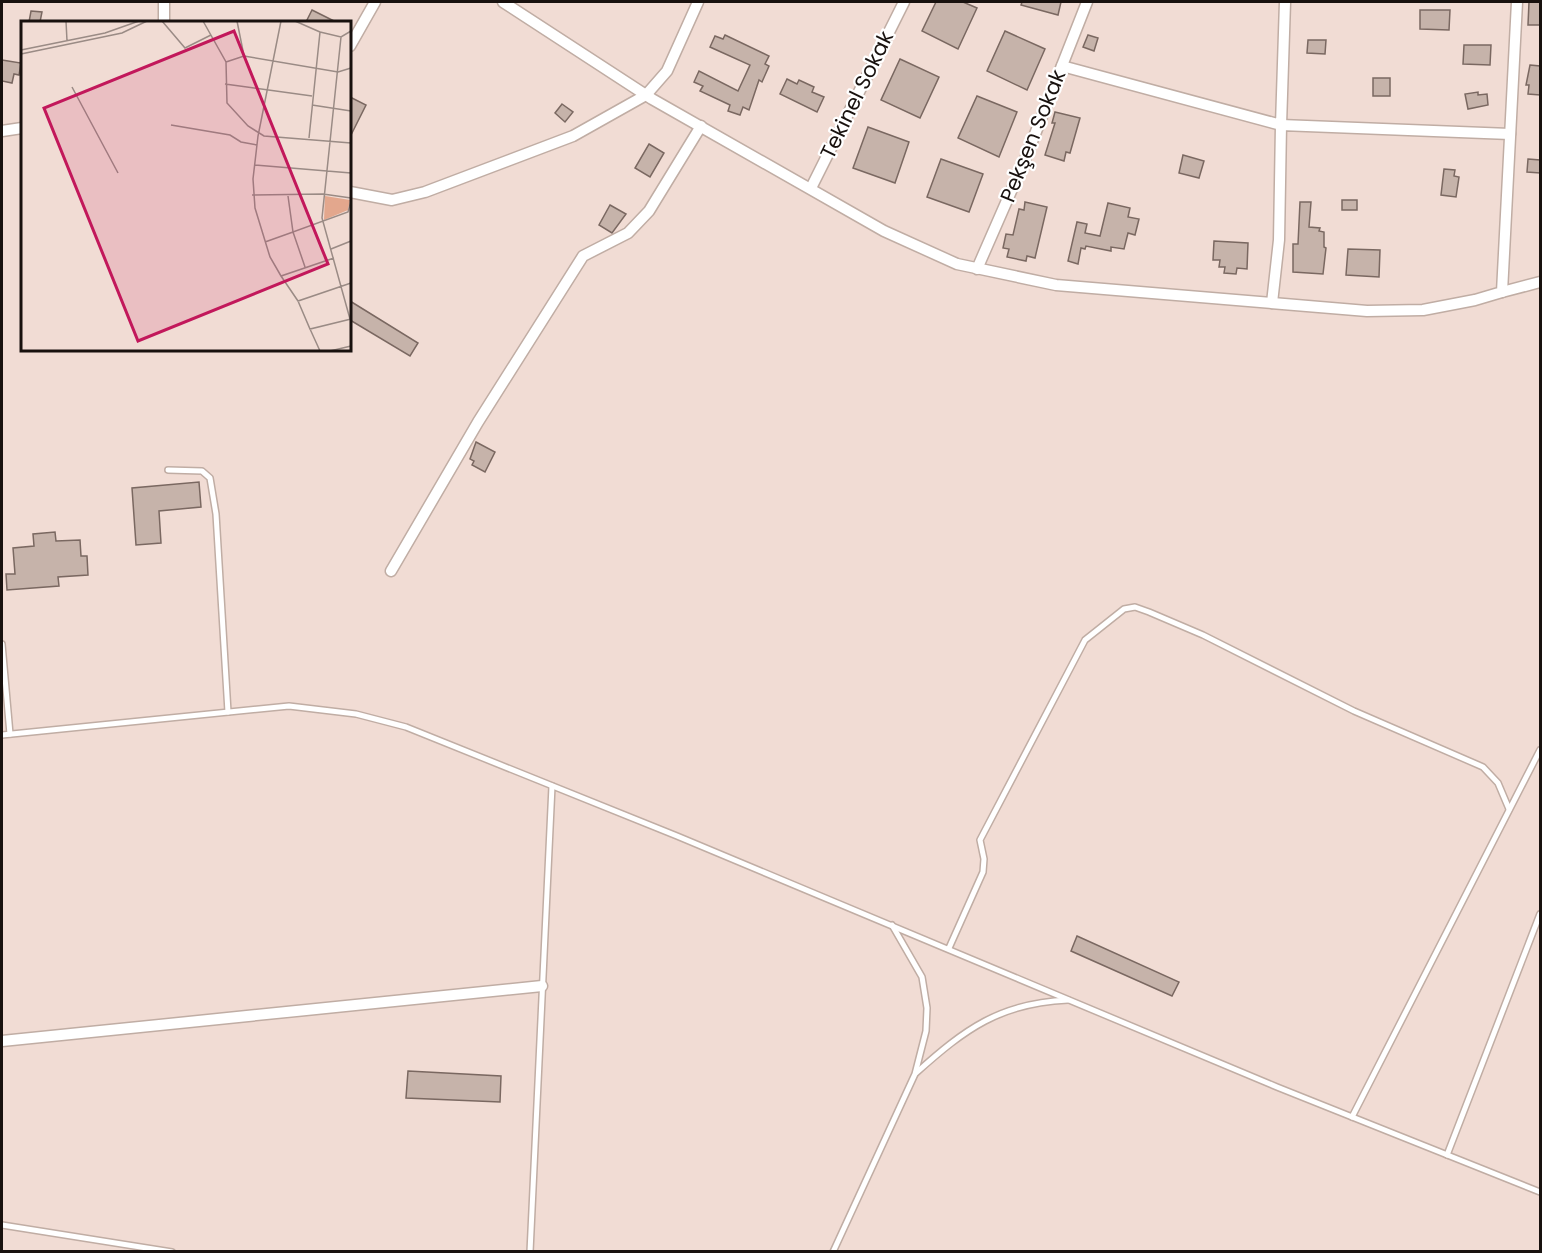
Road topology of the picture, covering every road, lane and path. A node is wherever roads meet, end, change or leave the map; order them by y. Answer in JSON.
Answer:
{"nodes":[{"id":1,"x":164,"y":2,"type":"edge"},
{"id":2,"x":375,"y":2,"type":"edge"},
{"id":3,"x":503,"y":2,"type":"edge"},
{"id":4,"x":698,"y":2,"type":"edge"},
{"id":5,"x":904,"y":2,"type":"edge"},
{"id":6,"x":1087,"y":2,"type":"edge"},
{"id":7,"x":1285,"y":2,"type":"edge"},
{"id":8,"x":1517,"y":2,"type":"edge"},
{"id":9,"x":164,"y":21,"type":"edge"},
{"id":10,"x":351,"y":44,"type":"edge"},
{"id":11,"x":1062,"y":66,"type":"junction"},
{"id":12,"x":646,"y":95,"type":"junction"},
{"id":13,"x":1281,"y":125,"type":"junction"},
{"id":14,"x":701,"y":126,"type":"junction"},
{"id":15,"x":21,"y":128,"type":"edge"},
{"id":16,"x":2,"y":131,"type":"edge"},
{"id":17,"x":1510,"y":134,"type":"junction"},
{"id":18,"x":811,"y":188,"type":"junction"},
{"id":19,"x":351,"y":192,"type":"edge"},
{"id":20,"x":977,"y":269,"type":"junction"},
{"id":21,"x":1540,"y":282,"type":"edge"},
{"id":22,"x":1502,"y":292,"type":"junction"},
{"id":23,"x":1272,"y":303,"type":"junction"},
{"id":24,"x":168,"y":471,"type":"dead end"},
{"id":25,"x":391,"y":571,"type":"dead end"},
{"id":26,"x":2,"y":644,"type":"edge"},
{"id":27,"x":228,"y":712,"type":"junction"},
{"id":28,"x":10,"y":734,"type":"junction"},
{"id":29,"x":2,"y":735,"type":"edge"},
{"id":30,"x":1540,"y":750,"type":"edge"},
{"id":31,"x":552,"y":786,"type":"junction"},
{"id":32,"x":1509,"y":809,"type":"junction"},
{"id":33,"x":1540,"y":914,"type":"edge"},
{"id":34,"x":892,"y":925,"type":"junction"},
{"id":35,"x":949,"y":948,"type":"junction"},
{"id":36,"x":542,"y":986,"type":"junction"},
{"id":37,"x":1072,"y":1000,"type":"junction"},
{"id":38,"x":2,"y":1041,"type":"edge"},
{"id":39,"x":915,"y":1074,"type":"junction"},
{"id":40,"x":1352,"y":1117,"type":"junction"},
{"id":41,"x":1447,"y":1155,"type":"junction"},
{"id":42,"x":1540,"y":1192,"type":"edge"},
{"id":43,"x":2,"y":1225,"type":"edge"},
{"id":44,"x":172,"y":1251,"type":"edge"},
{"id":45,"x":530,"y":1251,"type":"edge"},
{"id":46,"x":833,"y":1251,"type":"edge"}],
"edges":[{"from":1,"to":9,"type":"street"},
{"from":2,"to":10,"type":"street"},
{"from":3,"to":12,"type":"street"},
{"from":4,"to":12,"type":"street"},
{"from":5,"to":18,"type":"street","name":"Tekinel Sokak"},
{"from":6,"to":11,"type":"street","name":"Pekşen Sokak"},
{"from":7,"to":13,"type":"street"},
{"from":8,"to":17,"type":"street"},
{"from":11,"to":13,"type":"street"},
{"from":11,"to":20,"type":"street","name":"Pekşen Sokak"},
{"from":12,"to":14,"type":"street"},
{"from":12,"to":19,"type":"street"},
{"from":13,"to":17,"type":"street"},
{"from":13,"to":23,"type":"street"},
{"from":14,"to":18,"type":"street"},
{"from":14,"to":25,"type":"street"},
{"from":15,"to":16,"type":"street"},
{"from":17,"to":22,"type":"street"},
{"from":18,"to":20,"type":"street"},
{"from":20,"to":23,"type":"street"},
{"from":21,"to":22,"type":"street"},
{"from":22,"to":23,"type":"street"},
{"from":24,"to":27,"type":"lane"},
{"from":26,"to":28,"type":"lane"},
{"from":27,"to":28,"type":"lane"},
{"from":27,"to":31,"type":"lane"},
{"from":28,"to":29,"type":"lane"},
{"from":30,"to":32,"type":"lane"},
{"from":31,"to":34,"type":"lane"},
{"from":31,"to":36,"type":"lane"},
{"from":32,"to":35,"type":"lane"},
{"from":32,"to":40,"type":"lane"},
{"from":33,"to":41,"type":"lane"},
{"from":34,"to":35,"type":"lane"},
{"from":34,"to":39,"type":"lane"},
{"from":35,"to":37,"type":"lane"},
{"from":36,"to":38,"type":"street"},
{"from":36,"to":45,"type":"lane"},
{"from":37,"to":39,"type":"lane"},
{"from":37,"to":40,"type":"lane"},
{"from":39,"to":46,"type":"lane"},
{"from":40,"to":41,"type":"lane"},
{"from":41,"to":42,"type":"lane"},
{"from":43,"to":44,"type":"lane"}]}
